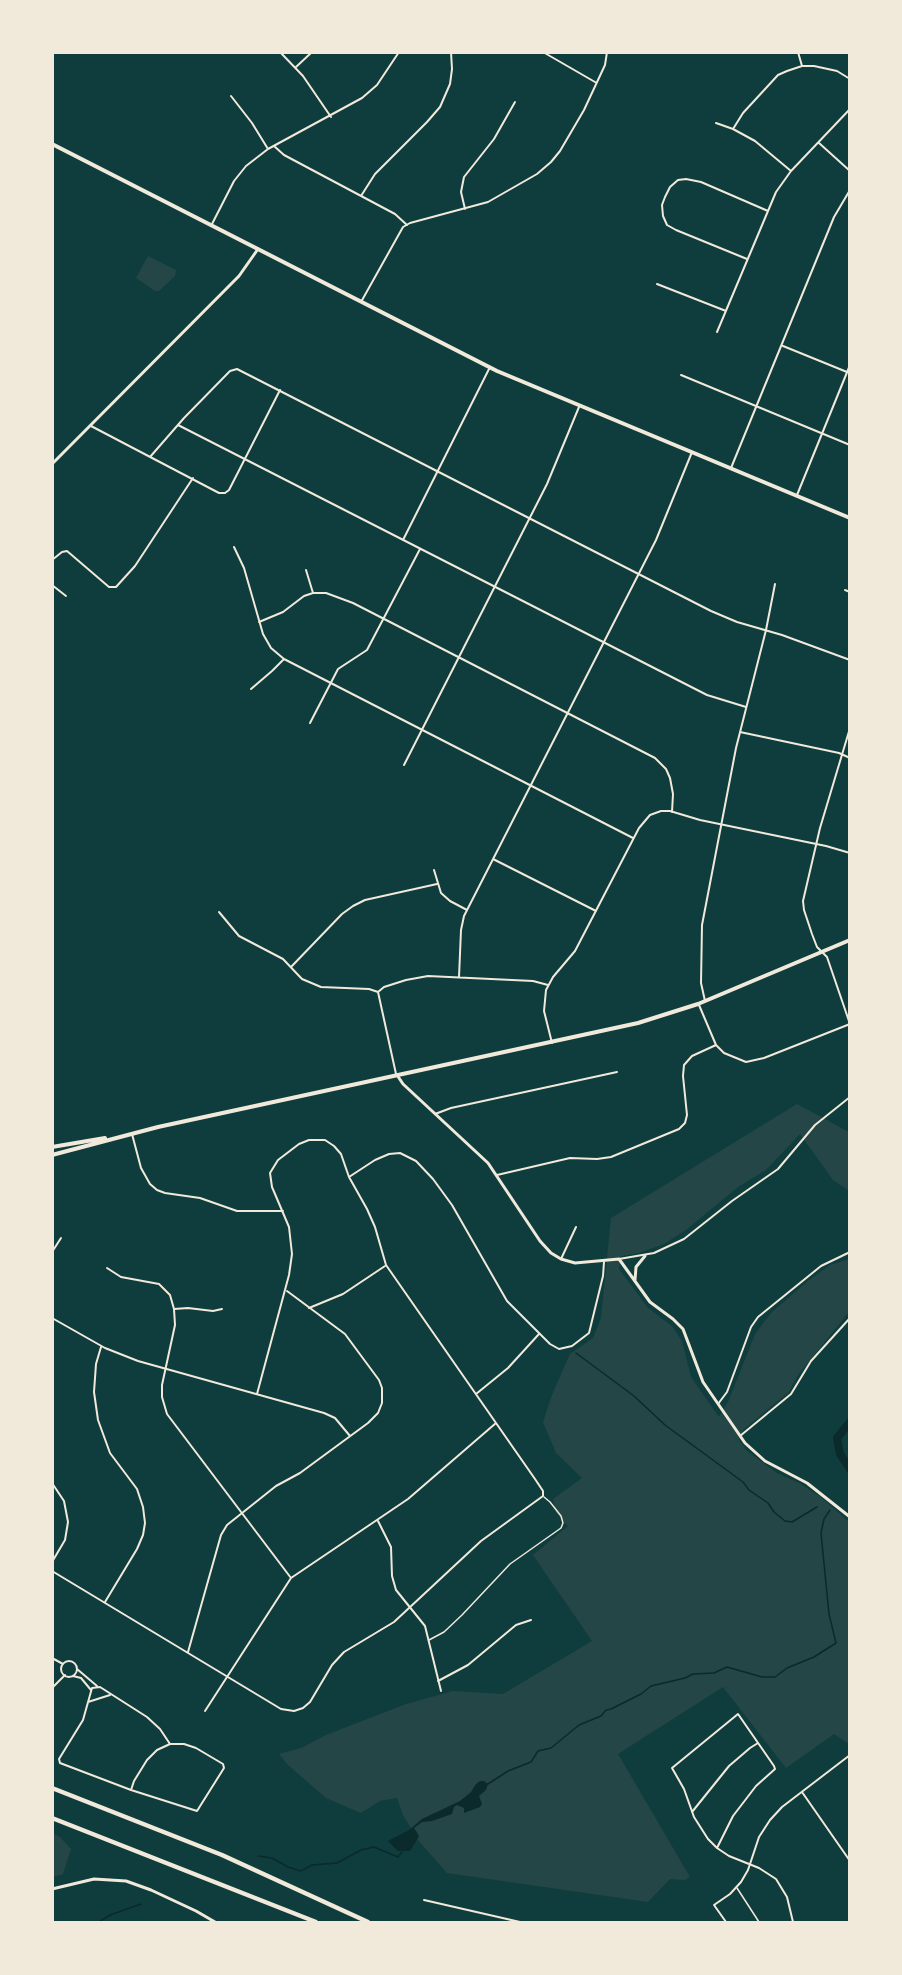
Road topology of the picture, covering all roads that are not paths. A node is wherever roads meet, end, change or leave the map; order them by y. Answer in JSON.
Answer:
{"nodes":[{"id":1,"x":280,"y":52,"type":"edge"},
{"id":2,"x":312,"y":52,"type":"edge"},
{"id":3,"x":399,"y":52,"type":"edge"},
{"id":4,"x":451,"y":52,"type":"edge"},
{"id":5,"x":543,"y":52,"type":"edge"},
{"id":6,"x":607,"y":52,"type":"edge"},
{"id":7,"x":798,"y":52,"type":"edge"},
{"id":8,"x":802,"y":66,"type":"junction"},
{"id":9,"x":296,"y":67,"type":"junction"},
{"id":10,"x":849,"y":77,"type":"edge"},
{"id":11,"x":596,"y":82,"type":"junction"},
{"id":12,"x":231,"y":96,"type":"dead end"},
{"id":13,"x":515,"y":102,"type":"dead end"},
{"id":14,"x":849,"y":109,"type":"edge"},
{"id":15,"x":331,"y":117,"type":"junction"},
{"id":16,"x":716,"y":123,"type":"dead end"},
{"id":17,"x":733,"y":129,"type":"junction"},
{"id":18,"x":819,"y":143,"type":"junction"},
{"id":19,"x":52,"y":144,"type":"edge"},
{"id":20,"x":274,"y":146,"type":"junction"},
{"id":21,"x":268,"y":149,"type":"junction"},
{"id":22,"x":791,"y":171,"type":"junction"},
{"id":23,"x":849,"y":171,"type":"edge"},
{"id":24,"x":849,"y":190,"type":"edge"},
{"id":25,"x":361,"y":196,"type":"junction"},
{"id":26,"x":465,"y":209,"type":"junction"},
{"id":27,"x":768,"y":211,"type":"junction"},
{"id":28,"x":212,"y":224,"type":"junction"},
{"id":29,"x":407,"y":225,"type":"junction"},
{"id":30,"x":258,"y":248,"type":"junction"},
{"id":31,"x":747,"y":259,"type":"junction"},
{"id":32,"x":657,"y":284,"type":"dead end"},
{"id":33,"x":361,"y":302,"type":"junction"},
{"id":34,"x":726,"y":311,"type":"junction"},
{"id":35,"x":717,"y":332,"type":"dead end"},
{"id":36,"x":782,"y":346,"type":"junction"},
{"id":37,"x":849,"y":365,"type":"edge"},
{"id":38,"x":490,"y":368,"type":"junction"},
{"id":39,"x":847,"y":372,"type":"junction"},
{"id":40,"x":681,"y":375,"type":"dead end"},
{"id":41,"x":280,"y":390,"type":"junction"},
{"id":42,"x":579,"y":406,"type":"junction"},
{"id":43,"x":757,"y":407,"type":"junction"},
{"id":44,"x":178,"y":425,"type":"junction"},
{"id":45,"x":91,"y":426,"type":"junction"},
{"id":46,"x":822,"y":434,"type":"junction"},
{"id":47,"x":849,"y":445,"type":"edge"},
{"id":48,"x":692,"y":452,"type":"junction"},
{"id":49,"x":150,"y":456,"type":"junction"},
{"id":50,"x":244,"y":459,"type":"junction"},
{"id":51,"x":52,"y":464,"type":"edge"},
{"id":52,"x":731,"y":468,"type":"junction"},
{"id":53,"x":439,"y":472,"type":"junction"},
{"id":54,"x":193,"y":478,"type":"junction"},
{"id":55,"x":797,"y":495,"type":"junction"},
{"id":56,"x":530,"y":518,"type":"junction"},
{"id":57,"x":849,"y":518,"type":"edge"},
{"id":58,"x":403,"y":540,"type":"junction"},
{"id":59,"x":234,"y":547,"type":"dead end"},
{"id":60,"x":420,"y":549,"type":"junction"},
{"id":61,"x":52,"y":560,"type":"edge"},
{"id":62,"x":306,"y":570,"type":"dead end"},
{"id":63,"x":638,"y":574,"type":"junction"},
{"id":64,"x":775,"y":584,"type":"dead end"},
{"id":65,"x":52,"y":585,"type":"edge"},
{"id":66,"x":495,"y":587,"type":"junction"},
{"id":67,"x":845,"y":590,"type":"dead end"},
{"id":68,"x":849,"y":592,"type":"edge"},
{"id":69,"x":313,"y":593,"type":"junction"},
{"id":70,"x":66,"y":597,"type":"dead end"},
{"id":71,"x":384,"y":619,"type":"junction"},
{"id":72,"x":259,"y":622,"type":"junction"},
{"id":73,"x":766,"y":630,"type":"junction"},
{"id":74,"x":603,"y":642,"type":"junction"},
{"id":75,"x":459,"y":657,"type":"junction"},
{"id":76,"x":284,"y":658,"type":"junction"},
{"id":77,"x":849,"y":660,"type":"edge"},
{"id":78,"x":330,"y":683,"type":"junction"},
{"id":79,"x":251,"y":689,"type":"dead end"},
{"id":80,"x":746,"y":707,"type":"junction"},
{"id":81,"x":567,"y":713,"type":"junction"},
{"id":82,"x":310,"y":723,"type":"dead end"},
{"id":83,"x":849,"y":728,"type":"edge"},
{"id":84,"x":422,"y":730,"type":"junction"},
{"id":85,"x":740,"y":732,"type":"junction"},
{"id":86,"x":842,"y":754,"type":"junction"},
{"id":87,"x":849,"y":758,"type":"edge"},
{"id":88,"x":404,"y":765,"type":"dead end"},
{"id":89,"x":530,"y":786,"type":"junction"},
{"id":90,"x":672,"y":812,"type":"junction"},
{"id":91,"x":721,"y":824,"type":"junction"},
{"id":92,"x":633,"y":838,"type":"junction"},
{"id":93,"x":816,"y":844,"type":"junction"},
{"id":94,"x":849,"y":854,"type":"edge"},
{"id":95,"x":493,"y":859,"type":"junction"},
{"id":96,"x":434,"y":870,"type":"dead end"},
{"id":97,"x":437,"y":884,"type":"junction"},
{"id":98,"x":467,"y":910,"type":"junction"},
{"id":99,"x":596,"y":910,"type":"junction"},
{"id":100,"x":219,"y":912,"type":"dead end"},
{"id":101,"x":849,"y":940,"type":"edge"},
{"id":102,"x":822,"y":952,"type":"junction"},
{"id":103,"x":291,"y":967,"type":"junction"},
{"id":104,"x":459,"y":977,"type":"junction"},
{"id":105,"x":548,"y":985,"type":"junction"},
{"id":106,"x":378,"y":992,"type":"junction"},
{"id":107,"x":705,"y":1001,"type":"junction"},
{"id":108,"x":698,"y":1004,"type":"junction"},
{"id":109,"x":849,"y":1024,"type":"edge"},
{"id":110,"x":552,"y":1043,"type":"junction"},
{"id":111,"x":716,"y":1046,"type":"junction"},
{"id":112,"x":617,"y":1072,"type":"dead end"},
{"id":113,"x":397,"y":1076,"type":"junction"},
{"id":114,"x":849,"y":1097,"type":"edge"},
{"id":115,"x":435,"y":1114,"type":"junction"},
{"id":116,"x":132,"y":1133,"type":"junction"},
{"id":117,"x":114,"y":1137,"type":"junction"},
{"id":118,"x":52,"y":1147,"type":"edge"},
{"id":119,"x":52,"y":1155,"type":"edge"},
{"id":120,"x":497,"y":1175,"type":"junction"},
{"id":121,"x":349,"y":1177,"type":"junction"},
{"id":122,"x":283,"y":1211,"type":"junction"},
{"id":123,"x":576,"y":1227,"type":"dead end"},
{"id":124,"x":61,"y":1238,"type":"dead end"},
{"id":125,"x":52,"y":1252,"type":"edge"},
{"id":126,"x":849,"y":1252,"type":"edge"},
{"id":127,"x":645,"y":1256,"type":"junction"},
{"id":128,"x":561,"y":1259,"type":"junction"},
{"id":129,"x":619,"y":1259,"type":"junction"},
{"id":130,"x":604,"y":1262,"type":"junction"},
{"id":131,"x":386,"y":1265,"type":"junction"},
{"id":132,"x":107,"y":1268,"type":"dead end"},
{"id":133,"x":635,"y":1282,"type":"junction"},
{"id":134,"x":286,"y":1291,"type":"junction"},
{"id":135,"x":309,"y":1308,"type":"junction"},
{"id":136,"x":174,"y":1309,"type":"junction"},
{"id":137,"x":222,"y":1309,"type":"dead end"},
{"id":138,"x":52,"y":1318,"type":"edge"},
{"id":139,"x":849,"y":1318,"type":"edge"},
{"id":140,"x":539,"y":1334,"type":"junction"},
{"id":141,"x":101,"y":1346,"type":"junction"},
{"id":142,"x":165,"y":1369,"type":"junction"},
{"id":143,"x":257,"y":1394,"type":"junction"},
{"id":144,"x":476,"y":1394,"type":"junction"},
{"id":145,"x":718,"y":1404,"type":"junction"},
{"id":146,"x":496,"y":1423,"type":"junction"},
{"id":147,"x":350,"y":1436,"type":"junction"},
{"id":148,"x":740,"y":1436,"type":"junction"},
{"id":149,"x":52,"y":1483,"type":"edge"},
{"id":150,"x":543,"y":1496,"type":"junction"},
{"id":151,"x":241,"y":1512,"type":"junction"},
{"id":152,"x":849,"y":1517,"type":"edge"},
{"id":153,"x":377,"y":1520,"type":"junction"},
{"id":154,"x":52,"y":1562,"type":"edge"},
{"id":155,"x":52,"y":1571,"type":"edge"},
{"id":156,"x":291,"y":1578,"type":"junction"},
{"id":157,"x":105,"y":1602,"type":"junction"},
{"id":158,"x":411,"y":1608,"type":"junction"},
{"id":159,"x":531,"y":1620,"type":"dead end"},
{"id":160,"x":429,"y":1640,"type":"junction"},
{"id":161,"x":188,"y":1652,"type":"junction"},
{"id":162,"x":52,"y":1658,"type":"edge"},
{"id":163,"x":63,"y":1664,"type":"junction"},
{"id":164,"x":77,"y":1669,"type":"junction"},
{"id":165,"x":65,"y":1675,"type":"junction"},
{"id":166,"x":73,"y":1676,"type":"junction"},
{"id":167,"x":227,"y":1676,"type":"junction"},
{"id":168,"x":438,"y":1681,"type":"junction"},
{"id":169,"x":97,"y":1686,"type":"junction"},
{"id":170,"x":52,"y":1688,"type":"edge"},
{"id":171,"x":103,"y":1689,"type":"junction"},
{"id":172,"x":441,"y":1691,"type":"dead end"},
{"id":173,"x":91,"y":1692,"type":"junction"},
{"id":174,"x":110,"y":1695,"type":"junction"},
{"id":175,"x":103,"y":1696,"type":"junction"},
{"id":176,"x":95,"y":1699,"type":"junction"},
{"id":177,"x":88,"y":1702,"type":"junction"},
{"id":178,"x":205,"y":1711,"type":"dead end"},
{"id":179,"x":758,"y":1743,"type":"junction"},
{"id":180,"x":170,"y":1744,"type":"junction"},
{"id":181,"x":849,"y":1755,"type":"edge"},
{"id":182,"x":52,"y":1788,"type":"edge"},
{"id":183,"x":131,"y":1790,"type":"junction"},
{"id":184,"x":802,"y":1792,"type":"junction"},
{"id":185,"x":692,"y":1812,"type":"junction"},
{"id":186,"x":52,"y":1818,"type":"edge"},
{"id":187,"x":717,"y":1848,"type":"junction"},
{"id":188,"x":849,"y":1861,"type":"edge"},
{"id":189,"x":750,"y":1864,"type":"junction"},
{"id":190,"x":737,"y":1887,"type":"junction"},
{"id":191,"x":52,"y":1890,"type":"edge"},
{"id":192,"x":424,"y":1900,"type":"dead end"},
{"id":193,"x":215,"y":1923,"type":"edge"},
{"id":194,"x":316,"y":1923,"type":"edge"},
{"id":195,"x":368,"y":1923,"type":"edge"},
{"id":196,"x":520,"y":1923,"type":"edge"},
{"id":197,"x":726,"y":1923,"type":"edge"},
{"id":198,"x":759,"y":1923,"type":"edge"},
{"id":199,"x":793,"y":1923,"type":"edge"}],
"edges":[{"from":1,"to":9,"type":"street"},
{"from":2,"to":9,"type":"street"},
{"from":3,"to":15,"type":"street"},
{"from":4,"to":25,"type":"street"},
{"from":5,"to":11,"type":"street"},
{"from":6,"to":11,"type":"street"},
{"from":7,"to":8,"type":"street"},
{"from":8,"to":10,"type":"street"},
{"from":8,"to":17,"type":"street"},
{"from":9,"to":15,"type":"street"},
{"from":11,"to":26,"type":"street"},
{"from":12,"to":21,"type":"street"},
{"from":13,"to":26,"type":"street"},
{"from":14,"to":18,"type":"street"},
{"from":15,"to":20,"type":"street"},
{"from":16,"to":17,"type":"street"},
{"from":17,"to":22,"type":"street"},
{"from":18,"to":22,"type":"street"},
{"from":18,"to":23,"type":"street"},
{"from":19,"to":28,"type":"main road"},
{"from":20,"to":21,"type":"street"},
{"from":20,"to":25,"type":"street"},
{"from":21,"to":28,"type":"street"},
{"from":22,"to":27,"type":"street"},
{"from":24,"to":36,"type":"street"},
{"from":25,"to":29,"type":"street"},
{"from":26,"to":29,"type":"street"},
{"from":27,"to":31,"type":"street"},
{"from":27,"to":31,"type":"street"},
{"from":28,"to":30,"type":"main road"},
{"from":29,"to":33,"type":"street"},
{"from":30,"to":33,"type":"main road"},
{"from":30,"to":45,"type":"street"},
{"from":31,"to":34,"type":"street"},
{"from":32,"to":34,"type":"street"},
{"from":33,"to":38,"type":"main road"},
{"from":34,"to":35,"type":"street"},
{"from":36,"to":39,"type":"street"},
{"from":36,"to":43,"type":"street"},
{"from":37,"to":39,"type":"street"},
{"from":38,"to":42,"type":"main road"},
{"from":38,"to":53,"type":"street"},
{"from":39,"to":46,"type":"street"},
{"from":40,"to":43,"type":"street"},
{"from":41,"to":44,"type":"street"},
{"from":41,"to":50,"type":"street"},
{"from":41,"to":53,"type":"street"},
{"from":42,"to":48,"type":"main road"},
{"from":42,"to":56,"type":"street"},
{"from":43,"to":46,"type":"street"},
{"from":43,"to":52,"type":"street"},
{"from":44,"to":49,"type":"street"},
{"from":44,"to":50,"type":"street"},
{"from":45,"to":49,"type":"street"},
{"from":45,"to":51,"type":"street"},
{"from":46,"to":47,"type":"street"},
{"from":46,"to":55,"type":"street"},
{"from":48,"to":52,"type":"main road"},
{"from":48,"to":63,"type":"street"},
{"from":49,"to":54,"type":"street"},
{"from":50,"to":54,"type":"street"},
{"from":50,"to":58,"type":"street"},
{"from":52,"to":55,"type":"main road"},
{"from":53,"to":56,"type":"street"},
{"from":53,"to":58,"type":"street"},
{"from":54,"to":61,"type":"street"},
{"from":55,"to":57,"type":"main road"},
{"from":56,"to":63,"type":"street"},
{"from":56,"to":66,"type":"street"},
{"from":58,"to":60,"type":"street"},
{"from":59,"to":72,"type":"street"},
{"from":60,"to":66,"type":"street"},
{"from":60,"to":71,"type":"street"},
{"from":62,"to":69,"type":"street"},
{"from":63,"to":73,"type":"street"},
{"from":63,"to":74,"type":"street"},
{"from":64,"to":73,"type":"street"},
{"from":65,"to":70,"type":"street"},
{"from":66,"to":74,"type":"street"},
{"from":66,"to":75,"type":"street"},
{"from":67,"to":68,"type":"street"},
{"from":69,"to":71,"type":"street"},
{"from":69,"to":72,"type":"street"},
{"from":71,"to":75,"type":"street"},
{"from":71,"to":78,"type":"street"},
{"from":72,"to":76,"type":"street"},
{"from":73,"to":77,"type":"street"},
{"from":73,"to":80,"type":"street"},
{"from":74,"to":80,"type":"street"},
{"from":74,"to":81,"type":"street"},
{"from":75,"to":81,"type":"street"},
{"from":75,"to":84,"type":"street"},
{"from":76,"to":78,"type":"street"},
{"from":76,"to":79,"type":"street"},
{"from":78,"to":82,"type":"street"},
{"from":78,"to":84,"type":"street"},
{"from":80,"to":85,"type":"street"},
{"from":81,"to":89,"type":"street"},
{"from":81,"to":90,"type":"street"},
{"from":83,"to":86,"type":"street"},
{"from":84,"to":88,"type":"street"},
{"from":84,"to":89,"type":"street"},
{"from":85,"to":86,"type":"street"},
{"from":85,"to":91,"type":"street"},
{"from":86,"to":87,"type":"street"},
{"from":86,"to":93,"type":"street"},
{"from":89,"to":92,"type":"street"},
{"from":89,"to":95,"type":"street"},
{"from":90,"to":91,"type":"street"},
{"from":90,"to":92,"type":"street"},
{"from":91,"to":93,"type":"street"},
{"from":91,"to":107,"type":"street"},
{"from":92,"to":99,"type":"street"},
{"from":93,"to":94,"type":"street"},
{"from":93,"to":102,"type":"street"},
{"from":95,"to":98,"type":"street"},
{"from":95,"to":99,"type":"street"},
{"from":96,"to":97,"type":"street"},
{"from":97,"to":98,"type":"street"},
{"from":97,"to":103,"type":"street"},
{"from":98,"to":104,"type":"street"},
{"from":99,"to":105,"type":"street"},
{"from":100,"to":103,"type":"street"},
{"from":101,"to":102,"type":"main road"},
{"from":102,"to":107,"type":"main road"},
{"from":102,"to":109,"type":"street"},
{"from":103,"to":106,"type":"street"},
{"from":104,"to":105,"type":"street"},
{"from":104,"to":106,"type":"street"},
{"from":105,"to":110,"type":"street"},
{"from":106,"to":113,"type":"street"},
{"from":107,"to":108,"type":"main road"},
{"from":108,"to":110,"type":"main road"},
{"from":108,"to":111,"type":"street"},
{"from":109,"to":111,"type":"street"},
{"from":110,"to":113,"type":"main road"},
{"from":111,"to":120,"type":"street"},
{"from":112,"to":115,"type":"street"},
{"from":113,"to":115,"type":"street"},
{"from":113,"to":116,"type":"main road"},
{"from":114,"to":127,"type":"street"},
{"from":115,"to":120,"type":"street"},
{"from":116,"to":117,"type":"main road"},
{"from":116,"to":122,"type":"street"},
{"from":117,"to":118,"type":"main road"},
{"from":117,"to":119,"type":"main road"},
{"from":120,"to":128,"type":"street"},
{"from":121,"to":122,"type":"street"},
{"from":121,"to":131,"type":"street"},
{"from":121,"to":140,"type":"street"},
{"from":122,"to":134,"type":"street"},
{"from":123,"to":128,"type":"street"},
{"from":124,"to":125,"type":"street"},
{"from":126,"to":145,"type":"street"},
{"from":127,"to":129,"type":"street"},
{"from":127,"to":133,"type":"street"},
{"from":128,"to":130,"type":"street"},
{"from":129,"to":130,"type":"street"},
{"from":129,"to":133,"type":"street"},
{"from":130,"to":140,"type":"street"},
{"from":131,"to":135,"type":"street"},
{"from":131,"to":144,"type":"street"},
{"from":132,"to":136,"type":"street"},
{"from":133,"to":145,"type":"street"},
{"from":134,"to":135,"type":"street"},
{"from":134,"to":143,"type":"street"},
{"from":135,"to":147,"type":"street"},
{"from":136,"to":137,"type":"street"},
{"from":136,"to":142,"type":"street"},
{"from":138,"to":141,"type":"street"},
{"from":139,"to":148,"type":"street"},
{"from":140,"to":144,"type":"street"},
{"from":141,"to":142,"type":"street"},
{"from":141,"to":157,"type":"street"},
{"from":142,"to":143,"type":"street"},
{"from":142,"to":151,"type":"street"},
{"from":143,"to":147,"type":"street"},
{"from":144,"to":146,"type":"street"},
{"from":145,"to":148,"type":"street"},
{"from":146,"to":150,"type":"street"},
{"from":146,"to":153,"type":"street"},
{"from":147,"to":151,"type":"street"},
{"from":148,"to":152,"type":"street"},
{"from":149,"to":154,"type":"street"},
{"from":150,"to":158,"type":"street"},
{"from":150,"to":160,"type":"lane"},
{"from":151,"to":156,"type":"street"},
{"from":151,"to":161,"type":"street"},
{"from":153,"to":156,"type":"street"},
{"from":153,"to":158,"type":"street"},
{"from":155,"to":157,"type":"street"},
{"from":156,"to":167,"type":"street"},
{"from":157,"to":161,"type":"street"},
{"from":158,"to":160,"type":"street"},
{"from":158,"to":167,"type":"street"},
{"from":159,"to":168,"type":"street"},
{"from":160,"to":168,"type":"street"},
{"from":161,"to":167,"type":"street"},
{"from":162,"to":163,"type":"street"},
{"from":163,"to":164,"type":"street"},
{"from":163,"to":165,"type":"street"},
{"from":164,"to":166,"type":"street"},
{"from":164,"to":169,"type":"street"},
{"from":165,"to":166,"type":"street"},
{"from":165,"to":170,"type":"street"},
{"from":166,"to":173,"type":"street"},
{"from":167,"to":178,"type":"street"},
{"from":168,"to":172,"type":"street"},
{"from":169,"to":171,"type":"street"},
{"from":169,"to":173,"type":"street"},
{"from":171,"to":174,"type":"street"},
{"from":171,"to":175,"type":"street"},
{"from":173,"to":176,"type":"street"},
{"from":173,"to":177,"type":"street"},
{"from":174,"to":175,"type":"street"},
{"from":174,"to":180,"type":"street"},
{"from":175,"to":176,"type":"street"},
{"from":176,"to":177,"type":"street"},
{"from":177,"to":183,"type":"street"},
{"from":179,"to":185,"type":"street"},
{"from":179,"to":185,"type":"street"},
{"from":179,"to":187,"type":"street"},
{"from":180,"to":183,"type":"street"},
{"from":180,"to":183,"type":"street"},
{"from":181,"to":184,"type":"street"},
{"from":182,"to":195,"type":"highway"},
{"from":184,"to":188,"type":"street"},
{"from":184,"to":189,"type":"street"},
{"from":185,"to":187,"type":"street"},
{"from":186,"to":194,"type":"highway"},
{"from":187,"to":189,"type":"street"},
{"from":189,"to":190,"type":"street"},
{"from":189,"to":199,"type":"street"},
{"from":190,"to":197,"type":"street"},
{"from":190,"to":198,"type":"lane"},
{"from":191,"to":193,"type":"street"},
{"from":192,"to":196,"type":"street"}]}
